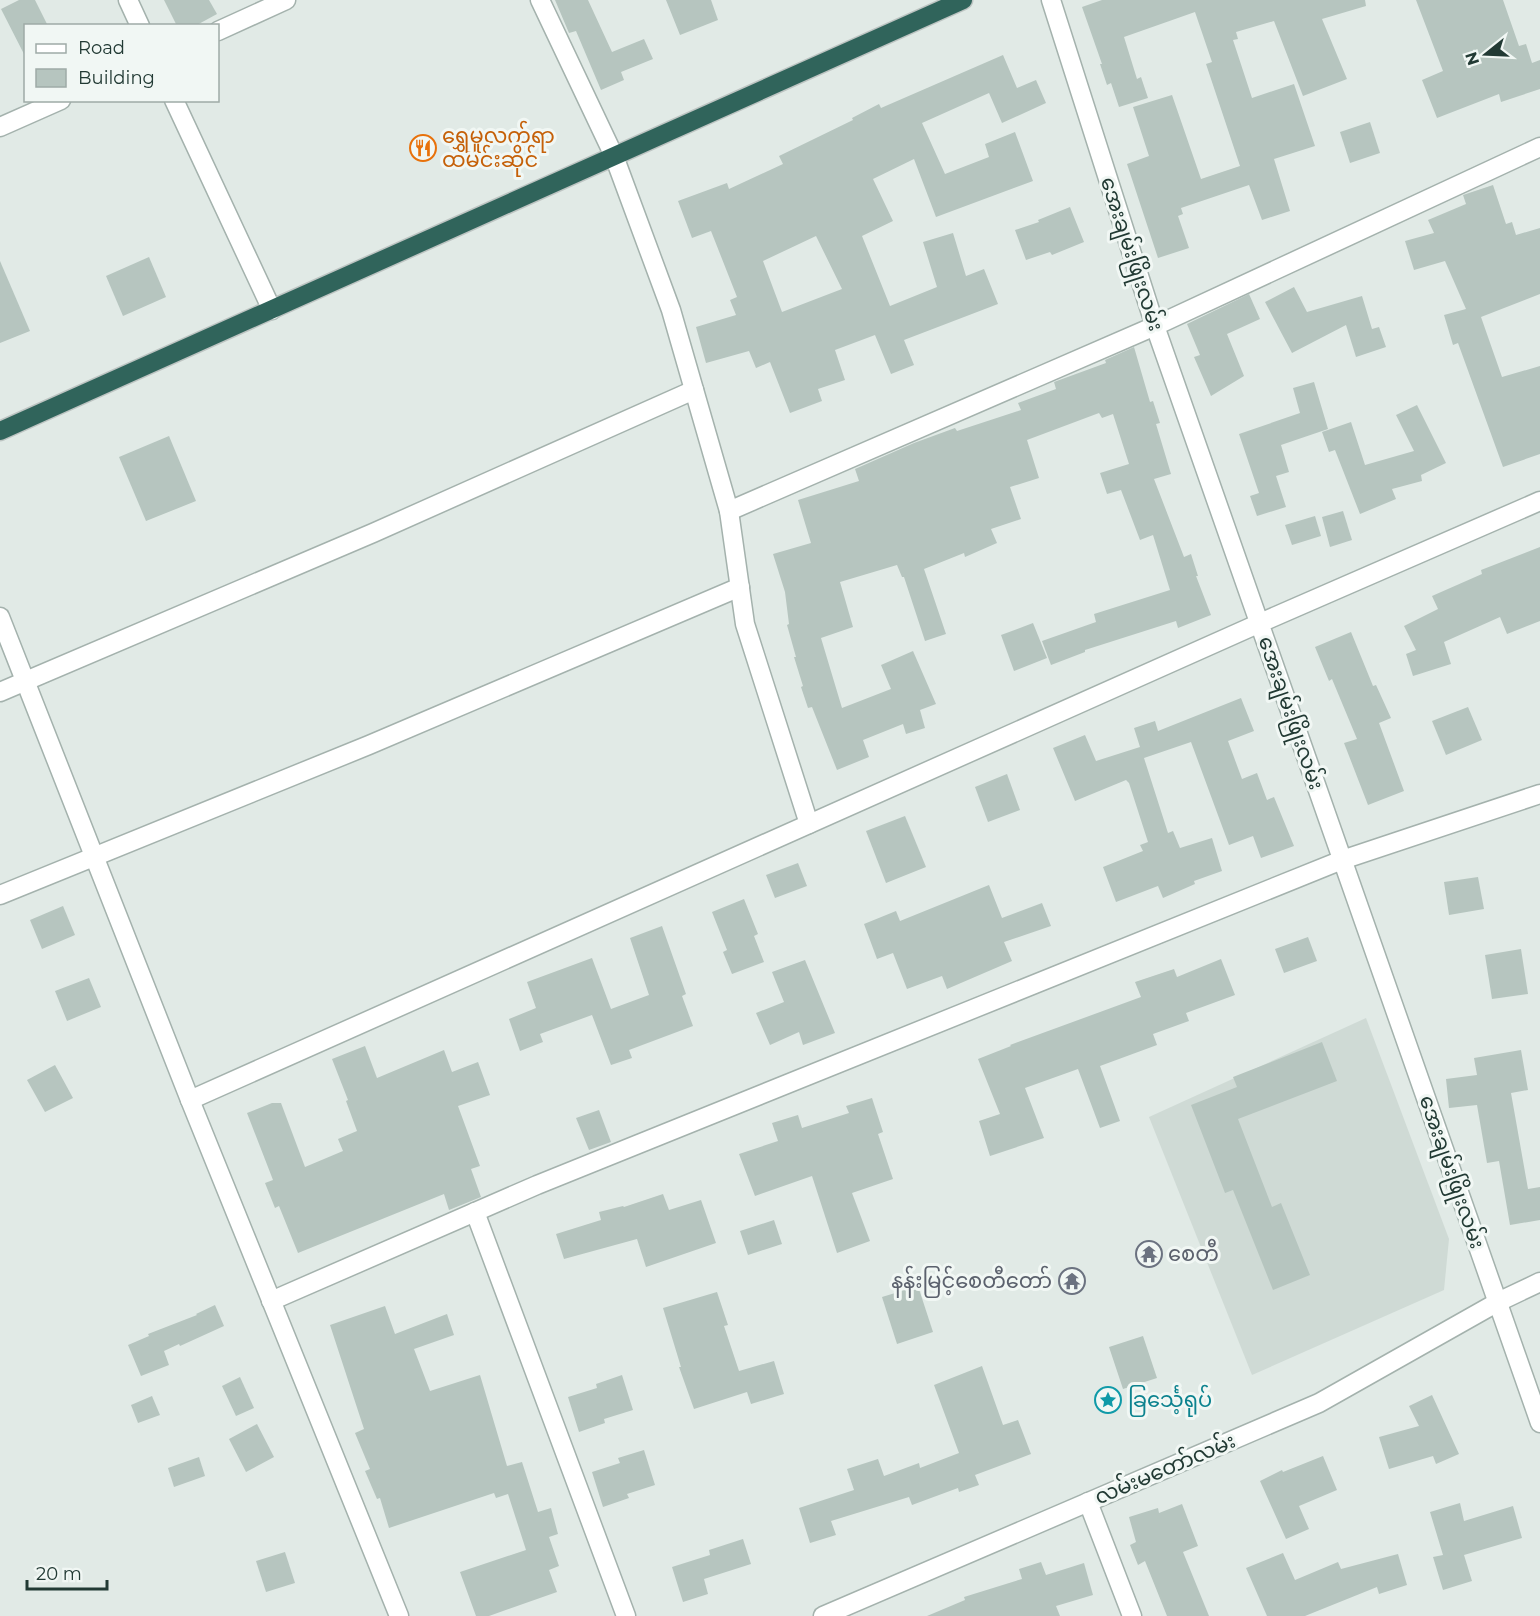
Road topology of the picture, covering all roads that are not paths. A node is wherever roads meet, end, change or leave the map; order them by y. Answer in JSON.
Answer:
{"nodes":[{"id":1,"x":128,"y":0,"type":"edge"},
{"id":2,"x":286,"y":0,"type":"edge"},
{"id":3,"x":540,"y":0,"type":"edge"},
{"id":4,"x":963,"y":0,"type":"edge"},
{"id":5,"x":1051,"y":0,"type":"edge"},
{"id":6,"x":139,"y":24,"type":"edge"},
{"id":7,"x":219,"y":31,"type":"edge"},
{"id":8,"x":56,"y":102,"type":"edge"},
{"id":9,"x":175,"y":102,"type":"edge"},
{"id":10,"x":0,"y":127,"type":"edge"},
{"id":11,"x":1540,"y":147,"type":"edge"},
{"id":12,"x":614,"y":156,"type":"junction"},
{"id":13,"x":272,"y":310,"type":"junction"},
{"id":14,"x":1155,"y":326,"type":"junction"},
{"id":15,"x":694,"y":390,"type":"junction"},
{"id":16,"x":0,"y":431,"type":"edge"},
{"id":17,"x":1540,"y":501,"type":"edge"},
{"id":18,"x":729,"y":510,"type":"junction"},
{"id":19,"x":740,"y":587,"type":"junction"},
{"id":20,"x":0,"y":617,"type":"edge"},
{"id":21,"x":1260,"y":623,"type":"junction"},
{"id":22,"x":25,"y":680,"type":"junction"},
{"id":23,"x":0,"y":692,"type":"edge"},
{"id":24,"x":1540,"y":794,"type":"edge"},
{"id":25,"x":809,"y":824,"type":"junction"},
{"id":26,"x":94,"y":858,"type":"junction"},
{"id":27,"x":1342,"y":860,"type":"junction"},
{"id":28,"x":0,"y":895,"type":"edge"},
{"id":29,"x":190,"y":1100,"type":"junction"},
{"id":30,"x":475,"y":1212,"type":"junction"},
{"id":31,"x":1540,"y":1282,"type":"edge"},
{"id":32,"x":271,"y":1301,"type":"junction"},
{"id":33,"x":1498,"y":1302,"type":"junction"},
{"id":34,"x":1540,"y":1423,"type":"edge"},
{"id":35,"x":1088,"y":1502,"type":"junction"},
{"id":36,"x":864,"y":1608,"type":"edge"},
{"id":37,"x":399,"y":1616,"type":"edge"},
{"id":38,"x":626,"y":1616,"type":"edge"},
{"id":39,"x":823,"y":1616,"type":"edge"},
{"id":40,"x":1132,"y":1616,"type":"edge"}],
"edges":[{"from":1,"to":6,"type":"street"},
{"from":2,"to":7,"type":"street"},
{"from":3,"to":12,"type":"street"},
{"from":4,"to":12,"type":"highway"},
{"from":5,"to":14,"type":"street","name":"အေးချမ်းဖြိုးလမ်း"},
{"from":8,"to":10,"type":"street"},
{"from":9,"to":13,"type":"street"},
{"from":11,"to":14,"type":"street"},
{"from":12,"to":13,"type":"highway"},
{"from":12,"to":15,"type":"street"},
{"from":13,"to":16,"type":"highway"},
{"from":14,"to":18,"type":"street"},
{"from":14,"to":21,"type":"street","name":"အေးချမ်းဖြိုးလမ်း"},
{"from":15,"to":18,"type":"street"},
{"from":15,"to":22,"type":"street"},
{"from":17,"to":21,"type":"street"},
{"from":18,"to":19,"type":"street"},
{"from":19,"to":25,"type":"street"},
{"from":19,"to":26,"type":"street"},
{"from":20,"to":22,"type":"street"},
{"from":21,"to":25,"type":"street"},
{"from":21,"to":27,"type":"street","name":"အေးချမ်းဖြိုးလမ်း"},
{"from":22,"to":23,"type":"street"},
{"from":22,"to":26,"type":"street"},
{"from":24,"to":27,"type":"street"},
{"from":25,"to":29,"type":"street"},
{"from":26,"to":28,"type":"street"},
{"from":26,"to":29,"type":"street"},
{"from":27,"to":30,"type":"street"},
{"from":27,"to":33,"type":"street","name":"အေးချမ်းဖြိုးလမ်း"},
{"from":29,"to":32,"type":"street"},
{"from":30,"to":32,"type":"street"},
{"from":30,"to":38,"type":"street"},
{"from":31,"to":33,"type":"street","name":"လမ်းမတော်လမ်း"},
{"from":32,"to":37,"type":"street"},
{"from":33,"to":34,"type":"street","name":"အေးချမ်းဖြိုးလမ်း"},
{"from":33,"to":35,"type":"street","name":"လမ်းမတော်လမ်း"},
{"from":35,"to":36,"type":"street","name":"လမ်းမတော်လမ်း"},
{"from":35,"to":40,"type":"street"},
{"from":36,"to":39,"type":"street","name":"လမ်းမတော်လမ်း"}]}
